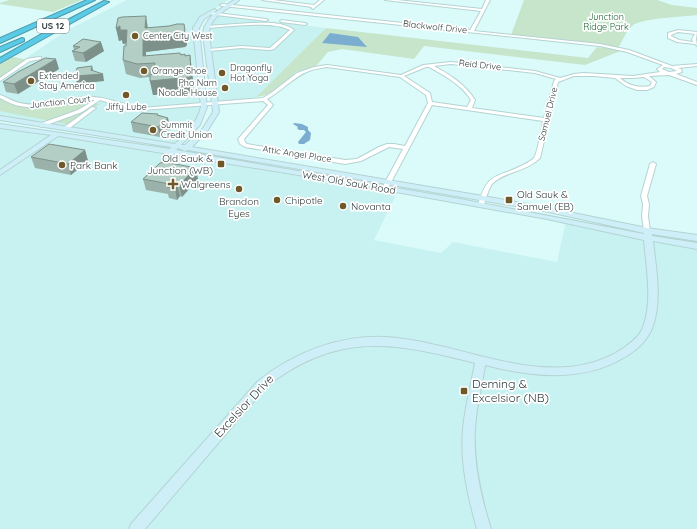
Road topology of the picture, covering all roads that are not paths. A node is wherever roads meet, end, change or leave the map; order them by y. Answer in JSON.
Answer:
{"nodes":[{"id":1,"x":92,"y":0,"type":"edge"},
{"id":2,"x":237,"y":0,"type":"edge"},
{"id":3,"x":258,"y":0,"type":"edge"},
{"id":4,"x":264,"y":0,"type":"edge"},
{"id":5,"x":322,"y":0,"type":"edge"},
{"id":6,"x":387,"y":0,"type":"edge"},
{"id":7,"x":488,"y":0,"type":"edge"},
{"id":8,"x":108,"y":1,"type":"edge"},
{"id":9,"x":229,"y":3,"type":"edge"},
{"id":10,"x":315,"y":6,"type":"junction"},
{"id":11,"x":483,"y":10,"type":"junction"},
{"id":12,"x":209,"y":13,"type":"junction"},
{"id":13,"x":217,"y":14,"type":"junction"},
{"id":14,"x":307,"y":14,"type":"junction"},
{"id":15,"x":306,"y":24,"type":"dead end"},
{"id":16,"x":206,"y":27,"type":"junction"},
{"id":17,"x":472,"y":31,"type":"junction"},
{"id":18,"x":697,"y":33,"type":"edge"},
{"id":19,"x":0,"y":35,"type":"edge"},
{"id":20,"x":0,"y":41,"type":"edge"},
{"id":21,"x":696,"y":44,"type":"edge"},
{"id":22,"x":0,"y":50,"type":"edge"},
{"id":23,"x":208,"y":50,"type":"junction"},
{"id":24,"x":38,"y":58,"type":"dead end"},
{"id":25,"x":648,"y":58,"type":"junction"},
{"id":26,"x":0,"y":61,"type":"edge"},
{"id":27,"x":697,"y":64,"type":"edge"},
{"id":28,"x":429,"y":65,"type":"junction"},
{"id":29,"x":691,"y":66,"type":"junction"},
{"id":30,"x":671,"y":67,"type":"junction"},
{"id":31,"x":659,"y":68,"type":"junction"},
{"id":32,"x":680,"y":72,"type":"junction"},
{"id":33,"x":668,"y":74,"type":"junction"},
{"id":34,"x":644,"y":75,"type":"junction"},
{"id":35,"x":401,"y":76,"type":"junction"},
{"id":36,"x":616,"y":76,"type":"junction"},
{"id":37,"x":560,"y":79,"type":"junction"},
{"id":38,"x":0,"y":80,"type":"edge"},
{"id":39,"x":695,"y":84,"type":"edge"},
{"id":40,"x":0,"y":96,"type":"edge"},
{"id":41,"x":99,"y":99,"type":"junction"},
{"id":42,"x":264,"y":99,"type":"junction"},
{"id":43,"x":105,"y":100,"type":"junction"},
{"id":44,"x":216,"y":103,"type":"junction"},
{"id":45,"x":204,"y":104,"type":"junction"},
{"id":46,"x":430,"y":104,"type":"junction"},
{"id":47,"x":469,"y":109,"type":"junction"},
{"id":48,"x":0,"y":118,"type":"edge"},
{"id":49,"x":546,"y":120,"type":"junction"},
{"id":50,"x":41,"y":125,"type":"junction"},
{"id":51,"x":0,"y":126,"type":"edge"},
{"id":52,"x":65,"y":129,"type":"junction"},
{"id":53,"x":30,"y":130,"type":"junction"},
{"id":54,"x":55,"y":134,"type":"junction"},
{"id":55,"x":176,"y":145,"type":"junction"},
{"id":56,"x":188,"y":147,"type":"junction"},
{"id":57,"x":407,"y":148,"type":"junction"},
{"id":58,"x":35,"y":149,"type":"junction"},
{"id":59,"x":170,"y":151,"type":"junction"},
{"id":60,"x":181,"y":153,"type":"junction"},
{"id":61,"x":653,"y":164,"type":"dead end"},
{"id":62,"x":0,"y":173,"type":"edge"},
{"id":63,"x":387,"y":185,"type":"junction"},
{"id":64,"x":482,"y":201,"type":"junction"},
{"id":65,"x":648,"y":235,"type":"junction"},
{"id":66,"x":697,"y":238,"type":"edge"},
{"id":67,"x":697,"y":246,"type":"edge"},
{"id":68,"x":481,"y":360,"type":"junction"},
{"id":69,"x":136,"y":529,"type":"edge"},
{"id":70,"x":484,"y":529,"type":"edge"}],
"edges":[{"from":1,"to":19,"type":"highway"},
{"from":1,"to":20,"type":"highway","number":"US 12"},
{"from":2,"to":9,"type":"street"},
{"from":3,"to":4,"type":"street"},
{"from":4,"to":10,"type":"street"},
{"from":5,"to":10,"type":"street"},
{"from":6,"to":11,"type":"street"},
{"from":7,"to":11,"type":"street"},
{"from":8,"to":22,"type":"highway","number":"US 12"},
{"from":8,"to":26,"type":"highway"},
{"from":9,"to":12,"type":"street"},
{"from":9,"to":13,"type":"street"},
{"from":9,"to":14,"type":"street","name":"Blackwolf Drive"},
{"from":10,"to":14,"type":"street"},
{"from":11,"to":17,"type":"street"},
{"from":12,"to":13,"type":"street"},
{"from":12,"to":45,"type":"street"},
{"from":13,"to":15,"type":"street"},
{"from":13,"to":16,"type":"street"},
{"from":14,"to":17,"type":"street","name":"Blackwolf Drive"},
{"from":16,"to":23,"type":"street"},
{"from":16,"to":23,"type":"street"},
{"from":17,"to":25,"type":"street","name":"Blackwolf Drive"},
{"from":18,"to":21,"type":"street"},
{"from":18,"to":21,"type":"street"},
{"from":23,"to":44,"type":"street"},
{"from":24,"to":38,"type":"street"},
{"from":25,"to":30,"type":"street","name":"Blackwolf Drive"},
{"from":25,"to":31,"type":"street","name":"Blackwolf Drive"},
{"from":27,"to":29,"type":"street"},
{"from":28,"to":35,"type":"street","name":"Reid Drive"},
{"from":28,"to":37,"type":"street","name":"Reid Drive"},
{"from":28,"to":47,"type":"street"},
{"from":29,"to":30,"type":"street"},
{"from":29,"to":32,"type":"street"},
{"from":30,"to":31,"type":"street","name":"Samuel Drive"},
{"from":30,"to":32,"type":"street","name":"Blackwolf Drive"},
{"from":31,"to":33,"type":"street","name":"Blackwolf Drive"},
{"from":31,"to":34,"type":"street","name":"Samuel Drive"},
{"from":32,"to":33,"type":"street","name":"Samuel Drive"},
{"from":32,"to":39,"type":"street"},
{"from":33,"to":34,"type":"street","name":"Samuel Drive"},
{"from":33,"to":39,"type":"street"},
{"from":34,"to":36,"type":"street","name":"Samuel Drive"},
{"from":34,"to":36,"type":"street"},
{"from":35,"to":42,"type":"street"},
{"from":35,"to":46,"type":"street"},
{"from":36,"to":37,"type":"street","name":"Samuel Drive"},
{"from":37,"to":49,"type":"street","name":"Samuel Drive"},
{"from":40,"to":41,"type":"street","name":"Junction Court"},
{"from":41,"to":43,"type":"street","name":"Junction Court"},
{"from":41,"to":50,"type":"street"},
{"from":42,"to":44,"type":"street"},
{"from":42,"to":57,"type":"street","name":"Attic Angel Place"},
{"from":43,"to":45,"type":"street","name":"Junction Court"},
{"from":43,"to":52,"type":"street"},
{"from":44,"to":45,"type":"street","name":"Junction Court"},
{"from":44,"to":56,"type":"street"},
{"from":45,"to":55,"type":"street"},
{"from":46,"to":47,"type":"street"},
{"from":46,"to":57,"type":"street"},
{"from":47,"to":49,"type":"street"},
{"from":48,"to":50,"type":"street","name":"West Old Sauk Road"},
{"from":49,"to":64,"type":"street","name":"Samuel Drive"},
{"from":50,"to":52,"type":"street","name":"West Old Sauk Road"},
{"from":51,"to":53,"type":"street","name":"West Old Sauk Road"},
{"from":52,"to":54,"type":"street"},
{"from":52,"to":55,"type":"street","name":"West Old Sauk Road"},
{"from":53,"to":54,"type":"street","name":"West Old Sauk Road"},
{"from":53,"to":58,"type":"street"},
{"from":54,"to":58,"type":"street"},
{"from":54,"to":59,"type":"street","name":"West Old Sauk Road"},
{"from":55,"to":56,"type":"street","name":"West Old Sauk Road"},
{"from":55,"to":59,"type":"street"},
{"from":56,"to":60,"type":"street"},
{"from":56,"to":63,"type":"street","name":"West Old Sauk Road"},
{"from":57,"to":63,"type":"street"},
{"from":58,"to":62,"type":"street"},
{"from":59,"to":60,"type":"street","name":"West Old Sauk Road"},
{"from":60,"to":63,"type":"street","name":"West Old Sauk Road"},
{"from":61,"to":65,"type":"street"},
{"from":63,"to":64,"type":"street","name":"West Old Sauk Road"},
{"from":64,"to":65,"type":"street","name":"West Old Sauk Road"},
{"from":65,"to":66,"type":"street","name":"West Old Sauk Road"},
{"from":65,"to":67,"type":"street","name":"West Old Sauk Road"},
{"from":65,"to":68,"type":"street","name":"Excelsior Drive"},
{"from":68,"to":69,"type":"street","name":"Excelsior Drive"},
{"from":68,"to":70,"type":"street"}]}
